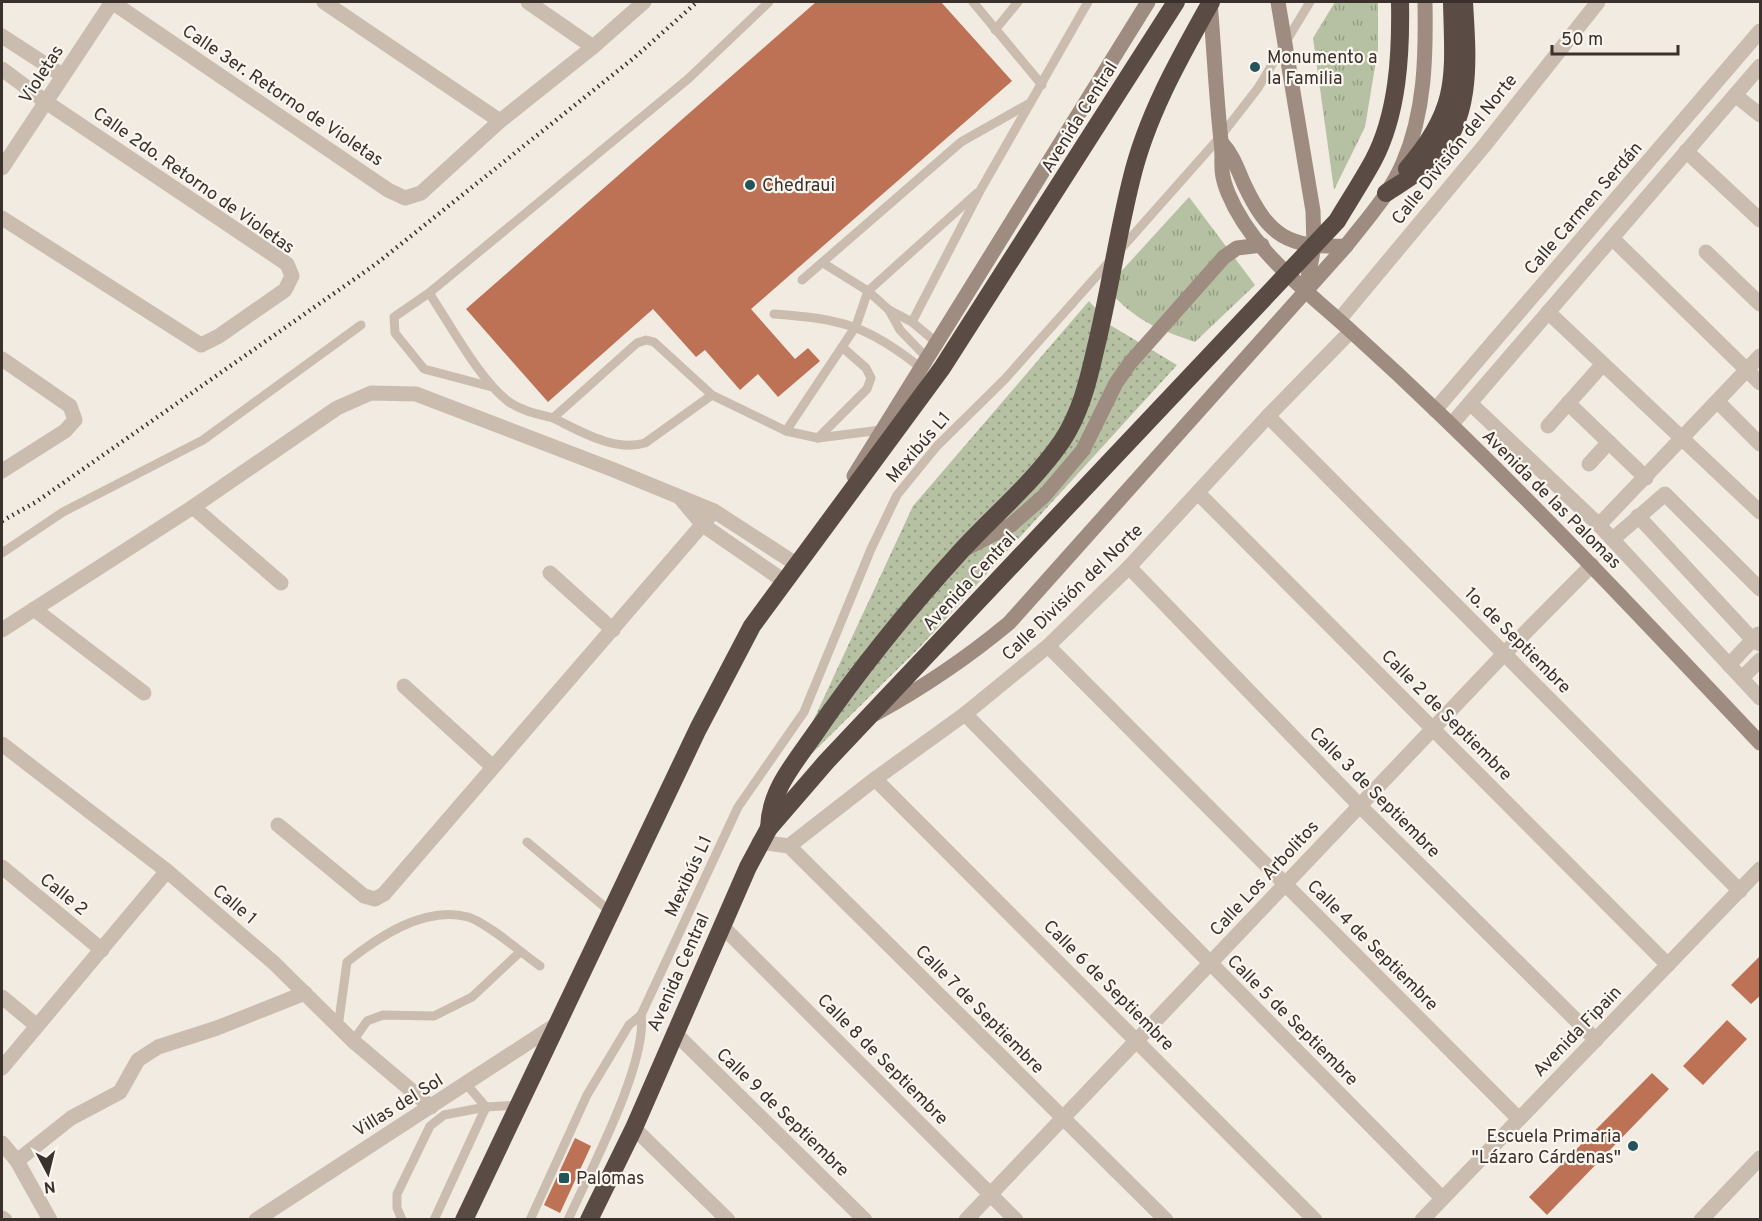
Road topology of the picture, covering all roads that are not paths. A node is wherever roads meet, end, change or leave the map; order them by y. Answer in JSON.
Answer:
{"nodes":[{"id":1,"x":112,"y":2,"type":"edge"},
{"id":2,"x":324,"y":2,"type":"edge"},
{"id":3,"x":528,"y":2,"type":"edge"},
{"id":4,"x":644,"y":2,"type":"edge"},
{"id":5,"x":769,"y":2,"type":"edge"},
{"id":6,"x":973,"y":2,"type":"edge"},
{"id":7,"x":1018,"y":2,"type":"edge"},
{"id":8,"x":1088,"y":2,"type":"edge"},
{"id":9,"x":1148,"y":2,"type":"edge"},
{"id":10,"x":1176,"y":2,"type":"edge"},
{"id":11,"x":1210,"y":2,"type":"edge"},
{"id":12,"x":1278,"y":2,"type":"edge"},
{"id":13,"x":1310,"y":2,"type":"edge"},
{"id":14,"x":1400,"y":2,"type":"edge"},
{"id":15,"x":1425,"y":2,"type":"edge"},
{"id":16,"x":1452,"y":2,"type":"edge"},
{"id":17,"x":1464,"y":2,"type":"edge"},
{"id":18,"x":1598,"y":2,"type":"edge"},
{"id":19,"x":995,"y":30,"type":"junction"},
{"id":20,"x":1761,"y":31,"type":"edge"},
{"id":21,"x":2,"y":36,"type":"edge"},
{"id":22,"x":1287,"y":42,"type":"junction"},
{"id":23,"x":593,"y":47,"type":"junction"},
{"id":24,"x":1761,"y":66,"type":"edge"},
{"id":25,"x":2,"y":69,"type":"edge"},
{"id":26,"x":62,"y":75,"type":"junction"},
{"id":27,"x":1042,"y":85,"type":"junction"},
{"id":28,"x":1735,"y":95,"type":"junction"},
{"id":29,"x":1032,"y":101,"type":"junction"},
{"id":30,"x":46,"y":102,"type":"junction"},
{"id":31,"x":1761,"y":115,"type":"edge"},
{"id":32,"x":500,"y":121,"type":"junction"},
{"id":33,"x":1221,"y":140,"type":"junction"},
{"id":34,"x":1686,"y":151,"type":"junction"},
{"id":35,"x":2,"y":168,"type":"edge"},
{"id":36,"x":981,"y":189,"type":"junction"},
{"id":37,"x":1386,"y":193,"type":"junction"},
{"id":38,"x":2,"y":218,"type":"edge"},
{"id":39,"x":1761,"y":220,"type":"edge"},
{"id":40,"x":1612,"y":238,"type":"junction"},
{"id":41,"x":1262,"y":245,"type":"junction"},
{"id":42,"x":1346,"y":246,"type":"junction"},
{"id":43,"x":1314,"y":247,"type":"junction"},
{"id":44,"x":1706,"y":252,"type":"dead end"},
{"id":45,"x":823,"y":263,"type":"junction"},
{"id":46,"x":802,"y":280,"type":"dead end"},
{"id":47,"x":868,"y":291,"type":"junction"},
{"id":48,"x":429,"y":293,"type":"junction"},
{"id":49,"x":1305,"y":293,"type":"junction"},
{"id":50,"x":1761,"y":304,"type":"edge"},
{"id":51,"x":889,"y":310,"type":"junction"},
{"id":52,"x":1548,"y":312,"type":"junction"},
{"id":53,"x":774,"y":314,"type":"dead end"},
{"id":54,"x":1339,"y":320,"type":"junction"},
{"id":55,"x":912,"y":322,"type":"junction"},
{"id":56,"x":361,"y":326,"type":"dead end"},
{"id":57,"x":856,"y":326,"type":"junction"},
{"id":58,"x":1351,"y":331,"type":"junction"},
{"id":59,"x":937,"y":343,"type":"junction"},
{"id":60,"x":842,"y":346,"type":"junction"},
{"id":61,"x":1761,"y":356,"type":"edge"},
{"id":62,"x":2,"y":359,"type":"edge"},
{"id":63,"x":924,"y":363,"type":"junction"},
{"id":64,"x":1603,"y":364,"type":"junction"},
{"id":65,"x":1748,"y":370,"type":"junction"},
{"id":66,"x":1761,"y":383,"type":"edge"},
{"id":67,"x":492,"y":387,"type":"junction"},
{"id":68,"x":712,"y":395,"type":"junction"},
{"id":69,"x":1718,"y":402,"type":"junction"},
{"id":70,"x":1470,"y":403,"type":"junction"},
{"id":71,"x":1568,"y":403,"type":"junction"},
{"id":72,"x":1435,"y":410,"type":"junction"},
{"id":73,"x":1268,"y":416,"type":"junction"},
{"id":74,"x":553,"y":418,"type":"junction"},
{"id":75,"x":1451,"y":425,"type":"junction"},
{"id":76,"x":1548,"y":426,"type":"dead end"},
{"id":77,"x":882,"y":430,"type":"junction"},
{"id":78,"x":786,"y":431,"type":"junction"},
{"id":79,"x":818,"y":438,"type":"junction"},
{"id":80,"x":1682,"y":440,"type":"junction"},
{"id":81,"x":1609,"y":442,"type":"junction"},
{"id":82,"x":1761,"y":444,"type":"edge"},
{"id":83,"x":1589,"y":464,"type":"dead end"},
{"id":84,"x":2,"y":471,"type":"edge"},
{"id":85,"x":1641,"y":483,"type":"junction"},
{"id":86,"x":1198,"y":493,"type":"junction"},
{"id":87,"x":680,"y":498,"type":"junction"},
{"id":88,"x":1653,"y":502,"type":"junction"},
{"id":89,"x":193,"y":507,"type":"junction"},
{"id":90,"x":714,"y":511,"type":"junction"},
{"id":91,"x":1761,"y":512,"type":"edge"},
{"id":92,"x":1638,"y":516,"type":"junction"},
{"id":93,"x":703,"y":525,"type":"junction"},
{"id":94,"x":1599,"y":525,"type":"junction"},
{"id":95,"x":819,"y":535,"type":"junction"},
{"id":96,"x":1612,"y":539,"type":"junction"},
{"id":97,"x":961,"y":551,"type":"junction"},
{"id":98,"x":2,"y":553,"type":"edge"},
{"id":99,"x":796,"y":564,"type":"junction"},
{"id":100,"x":1592,"y":565,"type":"junction"},
{"id":101,"x":1129,"y":567,"type":"junction"},
{"id":102,"x":550,"y":573,"type":"dead end"},
{"id":103,"x":784,"y":581,"type":"junction"},
{"id":104,"x":281,"y":583,"type":"dead end"},
{"id":105,"x":1761,"y":589,"type":"edge"},
{"id":106,"x":34,"y":609,"type":"junction"},
{"id":107,"x":2,"y":630,"type":"edge"},
{"id":108,"x":613,"y":630,"type":"junction"},
{"id":109,"x":1758,"y":638,"type":"edge"},
{"id":110,"x":1048,"y":646,"type":"junction"},
{"id":111,"x":1504,"y":654,"type":"junction"},
{"id":112,"x":1761,"y":660,"type":"edge"},
{"id":113,"x":1729,"y":666,"type":"junction"},
{"id":114,"x":1742,"y":678,"type":"junction"},
{"id":115,"x":404,"y":687,"type":"dead end"},
{"id":116,"x":144,"y":693,"type":"dead end"},
{"id":117,"x":1761,"y":698,"type":"edge"},
{"id":118,"x":965,"y":714,"type":"junction"},
{"id":119,"x":873,"y":715,"type":"junction"},
{"id":120,"x":1433,"y":729,"type":"junction"},
{"id":121,"x":1761,"y":743,"type":"edge"},
{"id":122,"x":2,"y":744,"type":"edge"},
{"id":123,"x":493,"y":767,"type":"junction"},
{"id":124,"x":875,"y":778,"type":"junction"},
{"id":125,"x":1360,"y":806,"type":"junction"},
{"id":126,"x":278,"y":825,"type":"dead end"},
{"id":127,"x":764,"y":835,"type":"junction"},
{"id":128,"x":527,"y":842,"type":"dead end"},
{"id":129,"x":789,"y":846,"type":"junction"},
{"id":130,"x":2,"y":867,"type":"edge"},
{"id":131,"x":1761,"y":869,"type":"edge"},
{"id":132,"x":167,"y":871,"type":"junction"},
{"id":133,"x":1285,"y":884,"type":"junction"},
{"id":134,"x":1740,"y":891,"type":"junction"},
{"id":135,"x":612,"y":913,"type":"junction"},
{"id":136,"x":722,"y":926,"type":"junction"},
{"id":137,"x":102,"y":950,"type":"junction"},
{"id":138,"x":520,"y":952,"type":"junction"},
{"id":139,"x":1210,"y":963,"type":"junction"},
{"id":140,"x":1668,"y":965,"type":"junction"},
{"id":141,"x":540,"y":966,"type":"dead end"},
{"id":142,"x":305,"y":993,"type":"junction"},
{"id":143,"x":2,"y":997,"type":"edge"},
{"id":144,"x":641,"y":1015,"type":"junction"},
{"id":145,"x":560,"y":1022,"type":"junction"},
{"id":146,"x":37,"y":1026,"type":"junction"},
{"id":147,"x":338,"y":1027,"type":"junction"},
{"id":148,"x":674,"y":1032,"type":"junction"},
{"id":149,"x":1596,"y":1040,"type":"junction"},
{"id":150,"x":353,"y":1041,"type":"junction"},
{"id":151,"x":1136,"y":1041,"type":"junction"},
{"id":152,"x":2,"y":1068,"type":"edge"},
{"id":153,"x":467,"y":1085,"type":"junction"},
{"id":154,"x":519,"y":1105,"type":"junction"},
{"id":155,"x":431,"y":1107,"type":"junction"},
{"id":156,"x":486,"y":1107,"type":"junction"},
{"id":157,"x":1063,"y":1118,"type":"junction"},
{"id":158,"x":1519,"y":1119,"type":"junction"},
{"id":159,"x":634,"y":1128,"type":"junction"},
{"id":160,"x":2,"y":1143,"type":"edge"},
{"id":161,"x":1761,"y":1158,"type":"edge"},
{"id":162,"x":17,"y":1161,"type":"junction"},
{"id":163,"x":991,"y":1194,"type":"junction"},
{"id":164,"x":1442,"y":1198,"type":"junction"},
{"id":165,"x":50,"y":1220,"type":"edge"},
{"id":166,"x":256,"y":1220,"type":"edge"},
{"id":167,"x":402,"y":1220,"type":"edge"},
{"id":168,"x":434,"y":1220,"type":"edge"},
{"id":169,"x":464,"y":1220,"type":"edge"},
{"id":170,"x":530,"y":1220,"type":"edge"},
{"id":171,"x":568,"y":1220,"type":"edge"},
{"id":172,"x":590,"y":1220,"type":"edge"},
{"id":173,"x":728,"y":1220,"type":"edge"},
{"id":174,"x":865,"y":1220,"type":"edge"},
{"id":175,"x":966,"y":1220,"type":"edge"},
{"id":176,"x":1016,"y":1220,"type":"edge"},
{"id":177,"x":1166,"y":1220,"type":"edge"},
{"id":178,"x":1315,"y":1220,"type":"edge"},
{"id":179,"x":1422,"y":1220,"type":"edge"},
{"id":180,"x":1701,"y":1220,"type":"edge"}],
"edges":[{"from":1,"to":26,"type":"street","name":"Violetas"},
{"from":1,"to":32,"type":"street","name":"Calle 3er. Retorno de Violetas"},
{"from":2,"to":32,"type":"street"},
{"from":3,"to":23,"type":"street"},
{"from":4,"to":23,"type":"street"},
{"from":5,"to":48,"type":"lane"},
{"from":6,"to":19,"type":"lane"},
{"from":7,"to":19,"type":"lane"},
{"from":8,"to":27,"type":"lane"},
{"from":9,"to":59,"type":"main road"},
{"from":10,"to":95,"type":"highway","name":"Avenida Central"},
{"from":11,"to":33,"type":"main road","name":"Avenida de las Palomas"},
{"from":11,"to":97,"type":"highway"},
{"from":12,"to":22,"type":"main road"},
{"from":13,"to":22,"type":"lane","name":"Mexibús L1"},
{"from":14,"to":119,"type":"highway","name":"Avenida Central"},
{"from":15,"to":37,"type":"main road"},
{"from":16,"to":37,"type":"highway"},
{"from":17,"to":37,"type":"highway"},
{"from":18,"to":54,"type":"street","name":"Calle División del Norte"},
{"from":19,"to":27,"type":"lane"},
{"from":20,"to":72,"type":"street","name":"Calle Carmen Serdán"},
{"from":21,"to":26,"type":"street"},
{"from":22,"to":33,"type":"lane","name":"Mexibús L1"},
{"from":22,"to":43,"type":"main road"},
{"from":23,"to":32,"type":"street"},
{"from":24,"to":28,"type":"street"},
{"from":25,"to":30,"type":"street"},
{"from":26,"to":30,"type":"street","name":"Violetas"},
{"from":27,"to":29,"type":"lane"},
{"from":28,"to":31,"type":"street"},
{"from":28,"to":34,"type":"street"},
{"from":29,"to":36,"type":"lane"},
{"from":29,"to":45,"type":"lane"},
{"from":30,"to":35,"type":"street","name":"Violetas"},
{"from":30,"to":38,"type":"street","name":"Calle 2do. Retorno de Violetas"},
{"from":33,"to":41,"type":"main road","name":"Avenida de las Palomas"},
{"from":33,"to":43,"type":"main road"},
{"from":33,"to":144,"type":"lane","name":"Mexibús L1"},
{"from":34,"to":39,"type":"street"},
{"from":34,"to":40,"type":"street"},
{"from":34,"to":52,"type":"street"},
{"from":34,"to":70,"type":"street"},
{"from":36,"to":47,"type":"lane"},
{"from":36,"to":55,"type":"lane"},
{"from":37,"to":42,"type":"main road"},
{"from":40,"to":52,"type":"street"},
{"from":40,"to":65,"type":"street"},
{"from":41,"to":49,"type":"main road","name":"Avenida de las Palomas"},
{"from":41,"to":97,"type":"main road"},
{"from":42,"to":43,"type":"main road"},
{"from":42,"to":49,"type":"main road"},
{"from":43,"to":49,"type":"main road"},
{"from":44,"to":50,"type":"street"},
{"from":45,"to":46,"type":"lane"},
{"from":45,"to":47,"type":"lane"},
{"from":47,"to":51,"type":"lane"},
{"from":47,"to":57,"type":"lane"},
{"from":48,"to":67,"type":"lane"},
{"from":48,"to":67,"type":"lane"},
{"from":49,"to":54,"type":"main road","name":"Avenida de las Palomas"},
{"from":49,"to":119,"type":"main road"},
{"from":51,"to":55,"type":"lane"},
{"from":51,"to":63,"type":"lane"},
{"from":52,"to":64,"type":"street"},
{"from":53,"to":57,"type":"lane"},
{"from":54,"to":58,"type":"main road","name":"Avenida de las Palomas"},
{"from":55,"to":59,"type":"lane"},
{"from":56,"to":98,"type":"lane"},
{"from":57,"to":60,"type":"lane"},
{"from":57,"to":63,"type":"lane"},
{"from":58,"to":72,"type":"main road","name":"Avenida de las Palomas"},
{"from":58,"to":73,"type":"street","name":"Calle División del Norte"},
{"from":59,"to":63,"type":"main road"},
{"from":60,"to":78,"type":"lane"},
{"from":60,"to":79,"type":"lane"},
{"from":61,"to":65,"type":"street"},
{"from":62,"to":84,"type":"street"},
{"from":63,"to":77,"type":"main road"},
{"from":64,"to":71,"type":"street"},
{"from":64,"to":80,"type":"street"},
{"from":65,"to":66,"type":"street"},
{"from":65,"to":69,"type":"street"},
{"from":67,"to":74,"type":"lane"},
{"from":68,"to":74,"type":"lane"},
{"from":68,"to":74,"type":"lane"},
{"from":68,"to":78,"type":"lane"},
{"from":69,"to":80,"type":"street"},
{"from":69,"to":82,"type":"street"},
{"from":70,"to":75,"type":"street"},
{"from":70,"to":94,"type":"street","name":"Avenida de las Palomas"},
{"from":71,"to":76,"type":"street"},
{"from":71,"to":81,"type":"street"},
{"from":72,"to":75,"type":"main road","name":"Avenida de las Palomas"},
{"from":73,"to":86,"type":"street","name":"Calle División del Norte"},
{"from":73,"to":111,"type":"street","name":"1o. de Septiembre"},
{"from":75,"to":100,"type":"main road","name":"Avenida de las Palomas"},
{"from":77,"to":79,"type":"lane"},
{"from":77,"to":95,"type":"main road"},
{"from":78,"to":79,"type":"lane"},
{"from":80,"to":85,"type":"street"},
{"from":80,"to":91,"type":"street"},
{"from":81,"to":83,"type":"street"},
{"from":81,"to":85,"type":"street"},
{"from":85,"to":88,"type":"street"},
{"from":85,"to":94,"type":"street"},
{"from":86,"to":101,"type":"street","name":"Calle División del Norte"},
{"from":86,"to":120,"type":"street","name":"Calle 2 de Septiembre"},
{"from":87,"to":89,"type":"street"},
{"from":87,"to":90,"type":"street"},
{"from":87,"to":93,"type":"street"},
{"from":88,"to":92,"type":"street"},
{"from":88,"to":105,"type":"street"},
{"from":89,"to":104,"type":"street"},
{"from":89,"to":106,"type":"street"},
{"from":90,"to":93,"type":"street"},
{"from":90,"to":99,"type":"street"},
{"from":92,"to":96,"type":"street"},
{"from":92,"to":109,"type":"street"},
{"from":93,"to":103,"type":"street"},
{"from":93,"to":108,"type":"street"},
{"from":94,"to":96,"type":"street","name":"Avenida de las Palomas"},
{"from":95,"to":99,"type":"highway","name":"Avenida Central"},
{"from":96,"to":113,"type":"street","name":"Avenida de las Palomas"},
{"from":97,"to":127,"type":"highway"},
{"from":99,"to":103,"type":"highway","name":"Avenida Central"},
{"from":100,"to":111,"type":"street","name":"Calle Los Arbolitos"},
{"from":100,"to":121,"type":"main road","name":"Avenida de las Palomas"},
{"from":101,"to":110,"type":"street","name":"Calle División del Norte"},
{"from":101,"to":125,"type":"street","name":"Calle 3 de Septiembre"},
{"from":102,"to":108,"type":"street"},
{"from":103,"to":135,"type":"highway","name":"Avenida Central"},
{"from":106,"to":107,"type":"street"},
{"from":106,"to":116,"type":"street"},
{"from":108,"to":123,"type":"street"},
{"from":109,"to":113,"type":"street"},
{"from":110,"to":118,"type":"street","name":"Calle División del Norte"},
{"from":110,"to":133,"type":"street","name":"Calle 4 de Septiembre"},
{"from":111,"to":120,"type":"street","name":"Calle Los Arbolitos"},
{"from":111,"to":134,"type":"street","name":"1o. de Septiembre"},
{"from":112,"to":114,"type":"street"},
{"from":113,"to":114,"type":"street","name":"Avenida de las Palomas"},
{"from":114,"to":117,"type":"street","name":"Avenida de las Palomas"},
{"from":115,"to":123,"type":"street"},
{"from":118,"to":124,"type":"street","name":"Calle División del Norte"},
{"from":118,"to":139,"type":"street","name":"Calle 5 de Septiembre"},
{"from":119,"to":127,"type":"highway","name":"Avenida Central"},
{"from":120,"to":125,"type":"street","name":"Calle Los Arbolitos"},
{"from":120,"to":140,"type":"street","name":"Calle 2 de Septiembre"},
{"from":122,"to":132,"type":"street","name":"Calle 1"},
{"from":123,"to":126,"type":"street"},
{"from":124,"to":129,"type":"street","name":"Calle División del Norte"},
{"from":124,"to":151,"type":"street","name":"Calle 6 de Septiembre"},
{"from":125,"to":133,"type":"street","name":"Calle Los Arbolitos"},
{"from":125,"to":149,"type":"street","name":"Calle 3 de Septiembre"},
{"from":127,"to":129,"type":"street"},
{"from":127,"to":136,"type":"highway","name":"Avenida Central"},
{"from":128,"to":135,"type":"lane"},
{"from":129,"to":157,"type":"street","name":"Calle 7 de Septiembre"},
{"from":130,"to":137,"type":"street","name":"Calle 2"},
{"from":131,"to":134,"type":"street","name":"Avenida Fipain"},
{"from":132,"to":137,"type":"street"},
{"from":132,"to":142,"type":"street","name":"Calle 1"},
{"from":133,"to":139,"type":"street","name":"Calle Los Arbolitos"},
{"from":133,"to":158,"type":"street","name":"Calle 4 de Septiembre"},
{"from":134,"to":140,"type":"street","name":"Avenida Fipain"},
{"from":135,"to":145,"type":"highway","name":"Avenida Central"},
{"from":136,"to":148,"type":"highway","name":"Avenida Central"},
{"from":136,"to":163,"type":"street","name":"Calle 8 de Septiembre"},
{"from":137,"to":146,"type":"street"},
{"from":138,"to":141,"type":"lane"},
{"from":138,"to":147,"type":"lane"},
{"from":138,"to":150,"type":"lane"},
{"from":139,"to":151,"type":"street","name":"Calle Los Arbolitos"},
{"from":139,"to":164,"type":"street","name":"Calle 5 de Septiembre"},
{"from":140,"to":149,"type":"street","name":"Avenida Fipain"},
{"from":142,"to":147,"type":"street","name":"Calle 1"},
{"from":142,"to":162,"type":"street"},
{"from":143,"to":146,"type":"street"},
{"from":144,"to":170,"type":"lane","name":"Mexibús L1"},
{"from":144,"to":171,"type":"lane","name":"Mexibús L1"},
{"from":145,"to":153,"type":"street","name":"Villas del Sol"},
{"from":145,"to":154,"type":"highway","name":"Avenida Central"},
{"from":146,"to":152,"type":"street"},
{"from":147,"to":150,"type":"street","name":"Calle 1"},
{"from":148,"to":159,"type":"highway","name":"Avenida Central"},
{"from":148,"to":174,"type":"street","name":"Calle 9 de Septiembre"},
{"from":149,"to":158,"type":"street","name":"Avenida Fipain"},
{"from":150,"to":155,"type":"street","name":"Calle 1"},
{"from":151,"to":157,"type":"street","name":"Calle Los Arbolitos"},
{"from":151,"to":178,"type":"street","name":"Calle 6 de Septiembre"},
{"from":153,"to":155,"type":"street","name":"Villas del Sol"},
{"from":153,"to":156,"type":"lane"},
{"from":154,"to":156,"type":"lane"},
{"from":154,"to":169,"type":"highway","name":"Avenida Central"},
{"from":155,"to":166,"type":"street","name":"Villas del Sol"},
{"from":156,"to":167,"type":"lane"},
{"from":156,"to":168,"type":"lane"},
{"from":157,"to":163,"type":"street","name":"Calle Los Arbolitos"},
{"from":157,"to":177,"type":"street","name":"Calle 7 de Septiembre"},
{"from":158,"to":164,"type":"street","name":"Avenida Fipain"},
{"from":159,"to":172,"type":"highway","name":"Avenida Central"},
{"from":159,"to":173,"type":"street"},
{"from":160,"to":162,"type":"street"},
{"from":161,"to":180,"type":"street"},
{"from":162,"to":165,"type":"street"},
{"from":163,"to":175,"type":"street","name":"Calle Los Arbolitos"},
{"from":163,"to":176,"type":"street","name":"Calle 8 de Septiembre"},
{"from":164,"to":179,"type":"street","name":"Avenida Fipain"}]}
